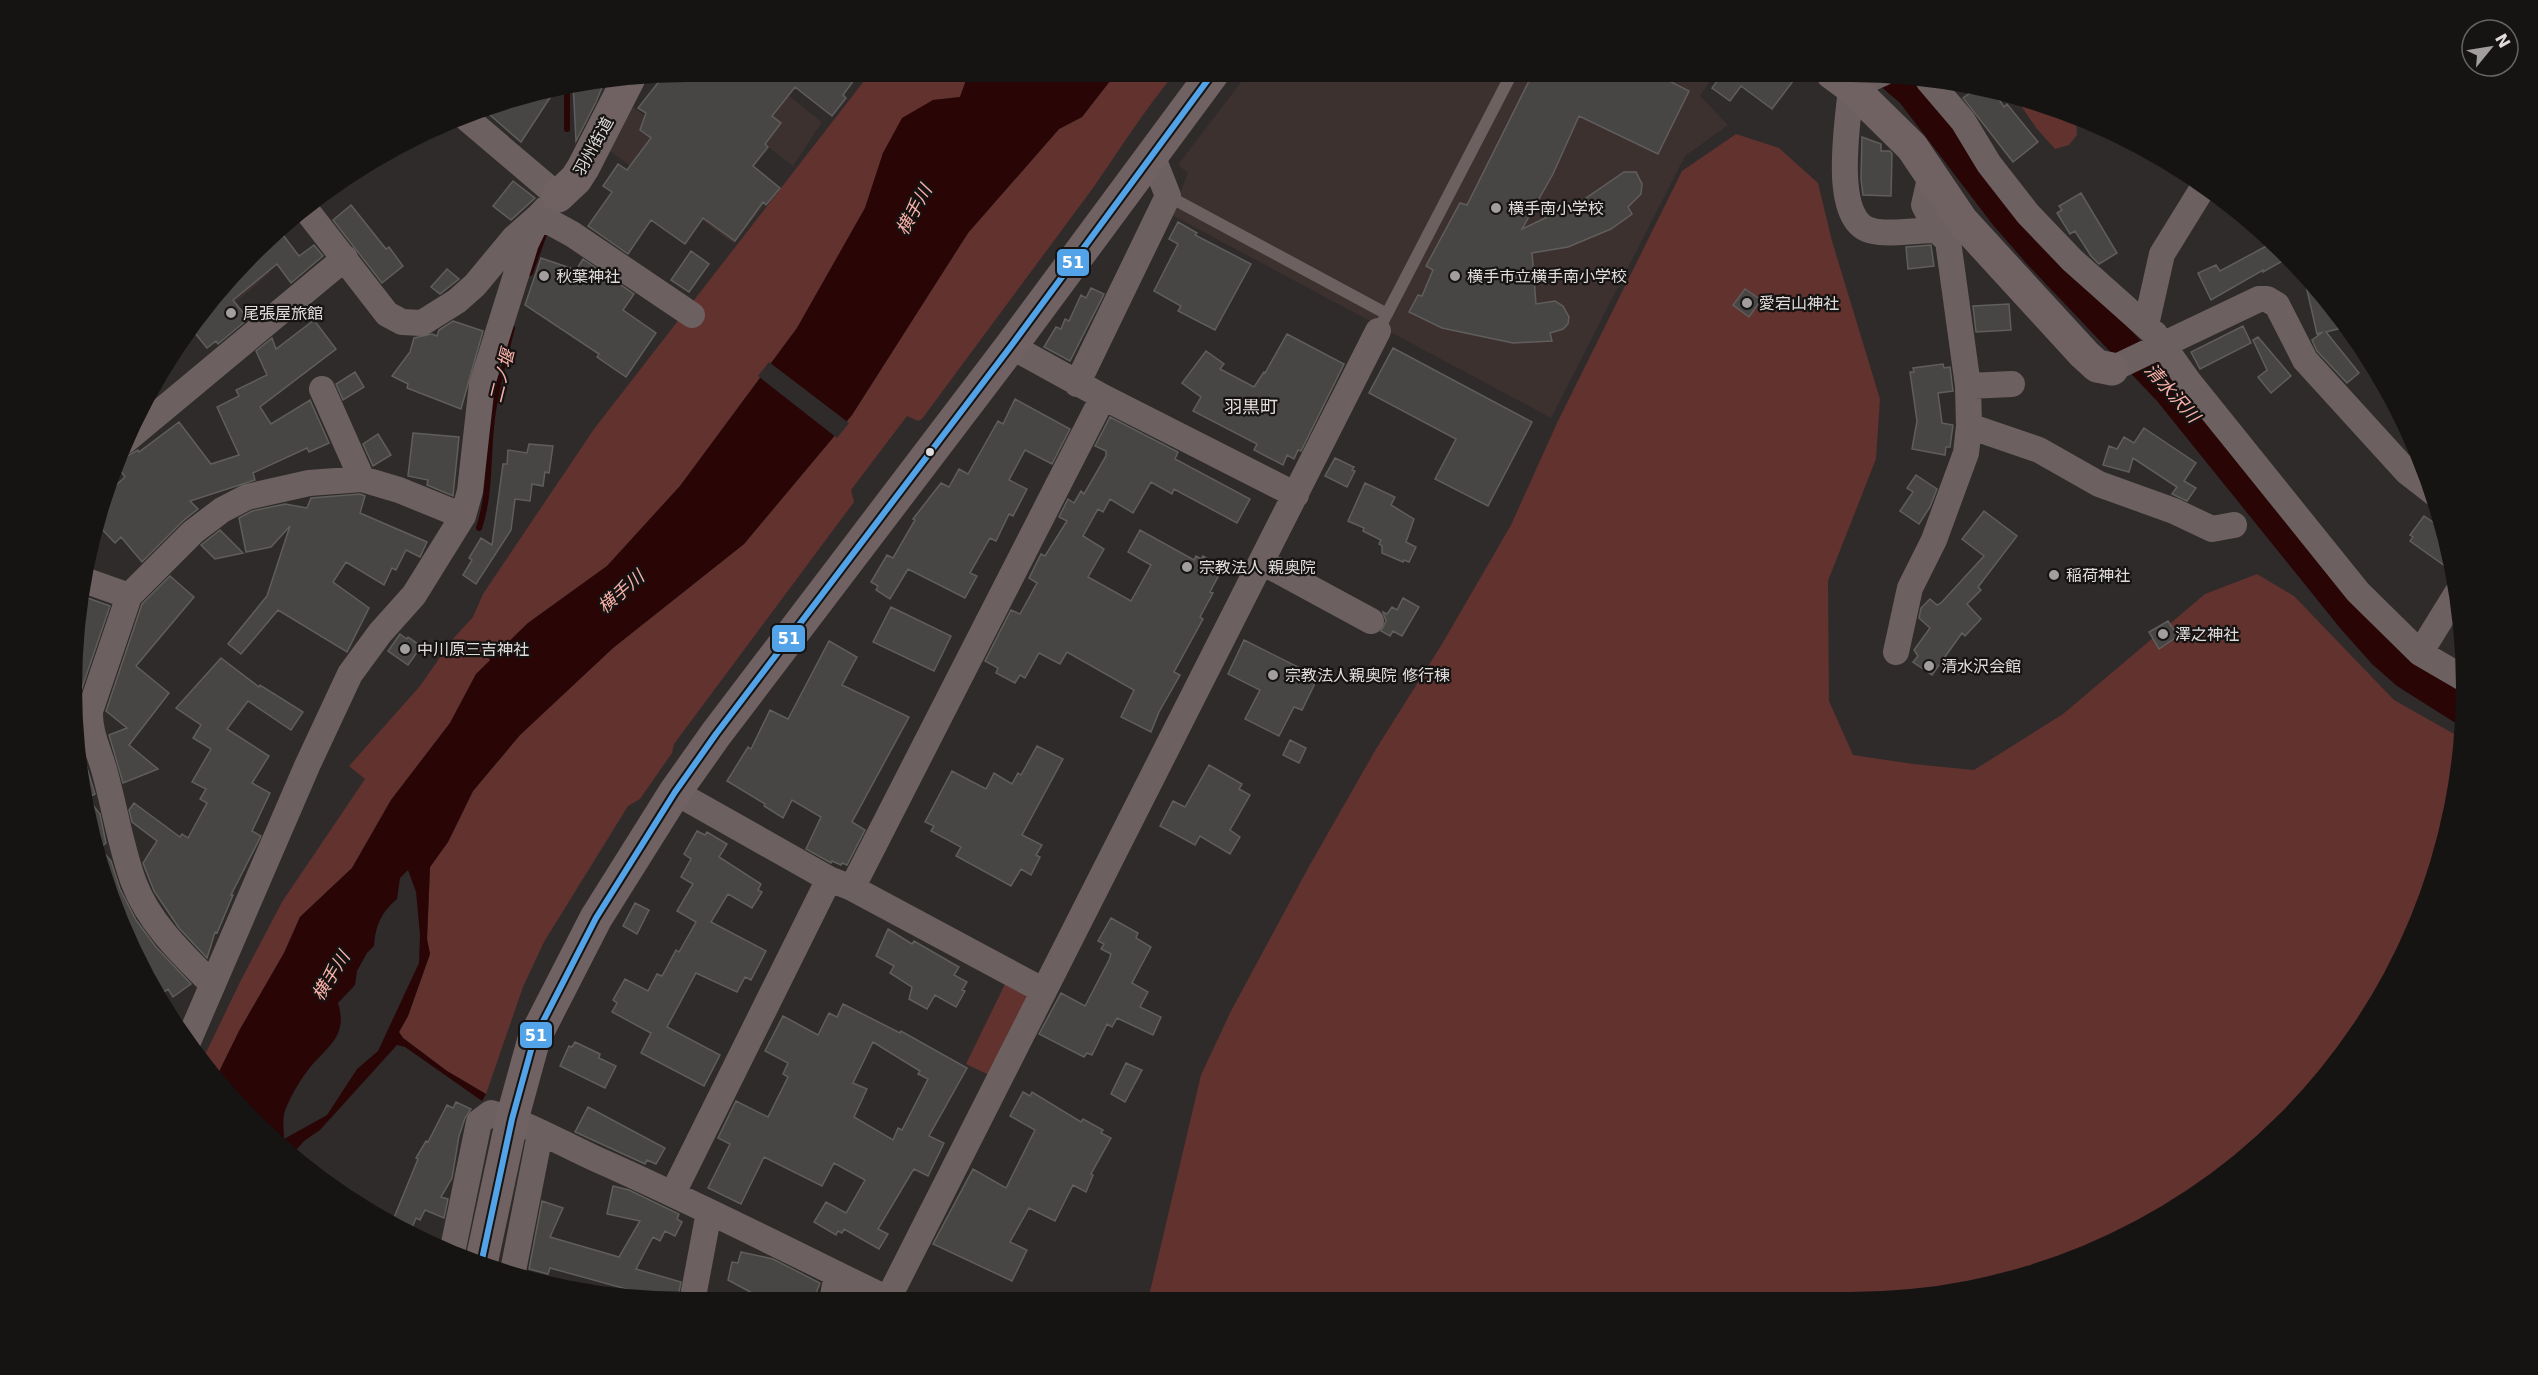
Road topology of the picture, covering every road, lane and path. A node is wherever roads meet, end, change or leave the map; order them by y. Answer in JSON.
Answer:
{"nodes":[{"id":1,"x":1198,"y":82,"type":"edge"},
{"id":2,"x":1507,"y":82,"type":"edge"},
{"id":3,"x":1857,"y":82,"type":"edge"},
{"id":4,"x":1860,"y":82,"type":"edge"},
{"id":5,"x":625,"y":86,"type":"edge"},
{"id":6,"x":1935,"y":89,"type":"edge"},
{"id":7,"x":471,"y":123,"type":"edge"},
{"id":8,"x":1152,"y":155,"type":"junction"},
{"id":9,"x":1931,"y":174,"type":"junction"},
{"id":10,"x":2199,"y":193,"type":"edge"},
{"id":11,"x":1167,"y":196,"type":"junction"},
{"id":12,"x":548,"y":206,"type":"junction"},
{"id":13,"x":310,"y":215,"type":"edge"},
{"id":14,"x":1937,"y":230,"type":"junction"},
{"id":15,"x":345,"y":258,"type":"junction"},
{"id":16,"x":692,"y":315,"type":"dead end"},
{"id":17,"x":1383,"y":322,"type":"junction"},
{"id":18,"x":2146,"y":325,"type":"junction"},
{"id":19,"x":1011,"y":346,"type":"junction"},
{"id":20,"x":2161,"y":347,"type":"junction"},
{"id":21,"x":2112,"y":369,"type":"joint"},
{"id":22,"x":1077,"y":384,"type":"junction"},
{"id":23,"x":2012,"y":384,"type":"dead end"},
{"id":24,"x":1968,"y":386,"type":"junction"},
{"id":25,"x":322,"y":389,"type":"dead end"},
{"id":26,"x":1103,"y":397,"type":"junction"},
{"id":27,"x":1970,"y":426,"type":"junction"},
{"id":28,"x":142,"y":427,"type":"edge"},
{"id":29,"x":362,"y":479,"type":"junction"},
{"id":30,"x":2418,"y":481,"type":"edge"},
{"id":31,"x":1296,"y":495,"type":"junction"},
{"id":32,"x":463,"y":516,"type":"junction"},
{"id":33,"x":2234,"y":525,"type":"dead end"},
{"id":34,"x":1262,"y":562,"type":"junction"},
{"id":35,"x":92,"y":583,"type":"edge"},
{"id":36,"x":129,"y":596,"type":"junction"},
{"id":37,"x":2449,"y":605,"type":"edge"},
{"id":38,"x":1371,"y":621,"type":"dead end"},
{"id":39,"x":1896,"y":652,"type":"dead end"},
{"id":40,"x":2420,"y":653,"type":"junction"},
{"id":41,"x":2455,"y":674,"type":"edge"},
{"id":42,"x":675,"y":792,"type":"junction"},
{"id":43,"x":840,"y":883,"type":"junction"},
{"id":44,"x":212,"y":984,"type":"junction"},
{"id":45,"x":1044,"y":991,"type":"junction"},
{"id":46,"x":191,"y":1033,"type":"edge"},
{"id":47,"x":526,"y":1127,"type":"junction"},
{"id":48,"x":673,"y":1193,"type":"junction"},
{"id":49,"x":709,"y":1212,"type":"junction"},
{"id":50,"x":454,"y":1245,"type":"edge"},
{"id":51,"x":483,"y":1256,"type":"edge"},
{"id":52,"x":513,"y":1266,"type":"edge"},
{"id":53,"x":837,"y":1274,"type":"junction"},
{"id":54,"x":694,"y":1292,"type":"edge"},
{"id":55,"x":834,"y":1292,"type":"edge"},
{"id":56,"x":874,"y":1292,"type":"edge"},
{"id":57,"x":894,"y":1292,"type":"edge"}],
"edges":[{"from":1,"to":8,"type":"main road"},
{"from":2,"to":17,"type":"lane"},
{"from":3,"to":14,"type":"street"},
{"from":4,"to":9,"type":"main road"},
{"from":5,"to":12,"type":"main road","name":"羽州街道"},
{"from":6,"to":18,"type":"street"},
{"from":7,"to":12,"type":"street"},
{"from":8,"to":11,"type":"street"},
{"from":8,"to":19,"type":"main road"},
{"from":9,"to":14,"type":"street"},
{"from":9,"to":21,"type":"main road"},
{"from":10,"to":18,"type":"street"},
{"from":11,"to":17,"type":"lane"},
{"from":11,"to":22,"type":"street"},
{"from":12,"to":15,"type":"street"},
{"from":12,"to":16,"type":"street"},
{"from":12,"to":32,"type":"street"},
{"from":13,"to":15,"type":"street"},
{"from":14,"to":24,"type":"street"},
{"from":15,"to":28,"type":"street"},
{"from":17,"to":31,"type":"street"},
{"from":18,"to":20,"type":"street"},
{"from":19,"to":22,"type":"street"},
{"from":19,"to":42,"type":"main road"},
{"from":20,"to":21,"type":"street"},
{"from":20,"to":30,"type":"street"},
{"from":20,"to":40,"type":"street"},
{"from":22,"to":26,"type":"street"},
{"from":23,"to":24,"type":"street"},
{"from":24,"to":27,"type":"street"},
{"from":25,"to":29,"type":"street"},
{"from":26,"to":31,"type":"street"},
{"from":26,"to":43,"type":"street"},
{"from":27,"to":33,"type":"street"},
{"from":27,"to":39,"type":"street"},
{"from":29,"to":32,"type":"street"},
{"from":29,"to":36,"type":"street"},
{"from":31,"to":34,"type":"street"},
{"from":32,"to":44,"type":"street"},
{"from":34,"to":38,"type":"street"},
{"from":34,"to":45,"type":"street"},
{"from":35,"to":36,"type":"street"},
{"from":36,"to":44,"type":"street"},
{"from":37,"to":40,"type":"street"},
{"from":40,"to":41,"type":"street"},
{"from":42,"to":43,"type":"street"},
{"from":42,"to":47,"type":"main road"},
{"from":43,"to":45,"type":"street"},
{"from":43,"to":48,"type":"street"},
{"from":44,"to":46,"type":"street"},
{"from":45,"to":57,"type":"street"},
{"from":47,"to":48,"type":"street"},
{"from":47,"to":50,"type":"street"},
{"from":47,"to":51,"type":"main road"},
{"from":47,"to":52,"type":"street"},
{"from":48,"to":49,"type":"street"},
{"from":49,"to":53,"type":"street"},
{"from":49,"to":54,"type":"street"},
{"from":53,"to":55,"type":"street"},
{"from":53,"to":56,"type":"street"}]}
